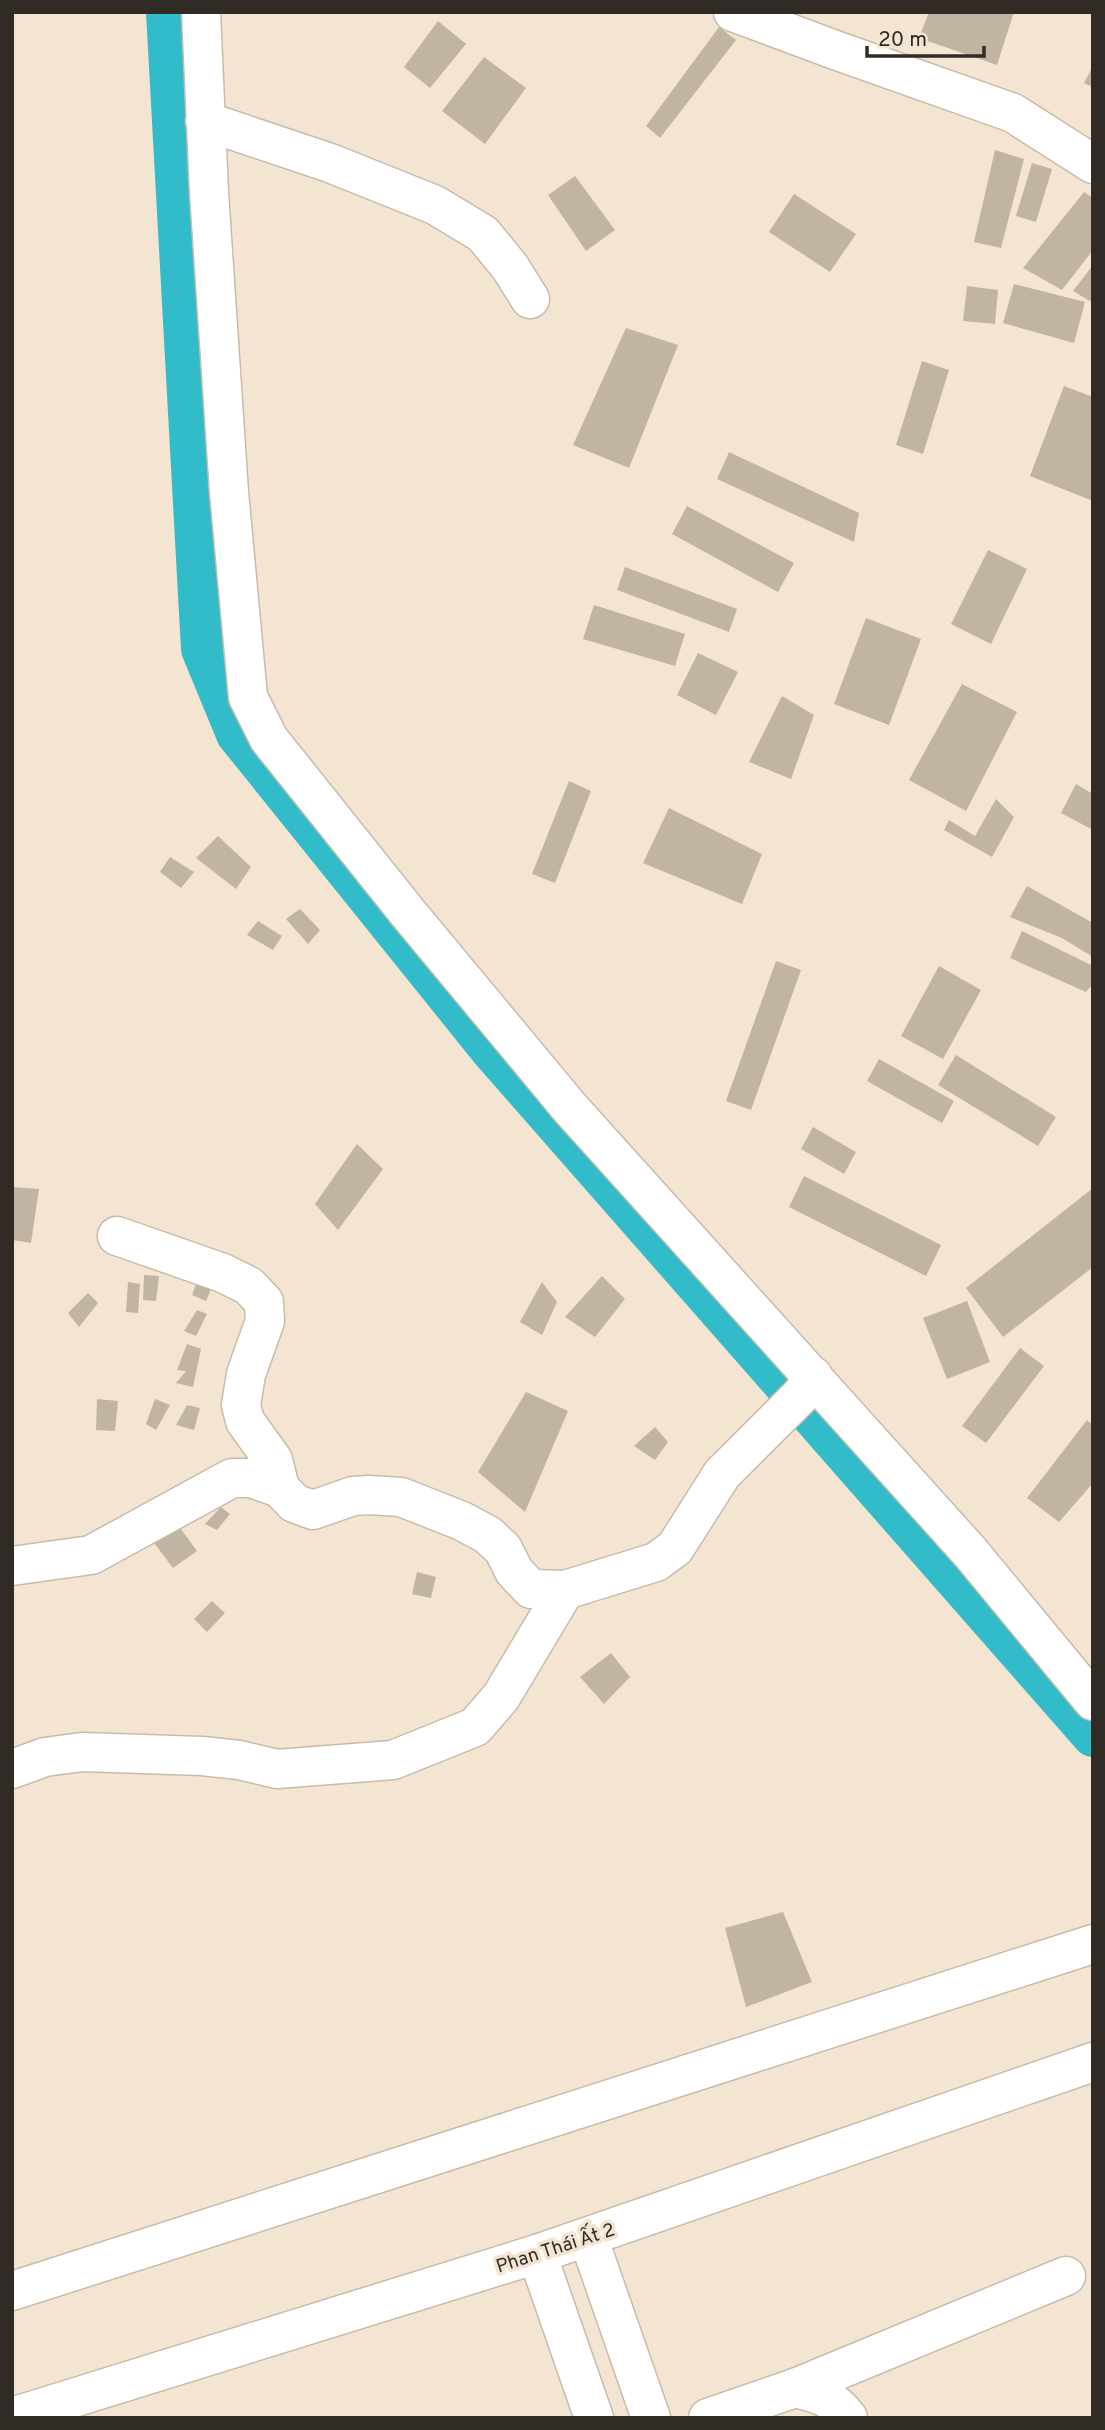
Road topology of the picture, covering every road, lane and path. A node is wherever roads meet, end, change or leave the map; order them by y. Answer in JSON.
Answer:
{"nodes":[{"id":1,"x":201,"y":12,"type":"edge"},
{"id":2,"x":733,"y":12,"type":"edge"},
{"id":3,"x":205,"y":121,"type":"junction"},
{"id":4,"x":1093,"y":164,"type":"edge"},
{"id":5,"x":530,"y":299,"type":"dead end"},
{"id":6,"x":117,"y":1236,"type":"dead end"},
{"id":7,"x":807,"y":1385,"type":"junction"},
{"id":8,"x":280,"y":1488,"type":"junction"},
{"id":9,"x":12,"y":1566,"type":"edge"},
{"id":10,"x":565,"y":1590,"type":"junction"},
{"id":11,"x":1093,"y":1700,"type":"edge"},
{"id":12,"x":12,"y":1769,"type":"edge"},
{"id":13,"x":1093,"y":1944,"type":"edge"},
{"id":14,"x":1093,"y":2062,"type":"edge"},
{"id":15,"x":588,"y":2237,"type":"junction"},
{"id":16,"x":537,"y":2254,"type":"junction"},
{"id":17,"x":1066,"y":2276,"type":"dead end"},
{"id":18,"x":12,"y":2291,"type":"edge"},
{"id":19,"x":795,"y":2388,"type":"junction"},
{"id":20,"x":12,"y":2417,"type":"edge"},
{"id":21,"x":594,"y":2418,"type":"edge"},
{"id":22,"x":651,"y":2418,"type":"edge"},
{"id":23,"x":708,"y":2418,"type":"edge"},
{"id":24,"x":848,"y":2418,"type":"edge"}],
"edges":[{"from":1,"to":3,"type":"street"},
{"from":2,"to":4,"type":"street"},
{"from":3,"to":5,"type":"street"},
{"from":3,"to":7,"type":"street"},
{"from":6,"to":8,"type":"street"},
{"from":7,"to":10,"type":"street"},
{"from":7,"to":11,"type":"street"},
{"from":8,"to":9,"type":"street"},
{"from":8,"to":10,"type":"street"},
{"from":10,"to":12,"type":"street"},
{"from":13,"to":18,"type":"street"},
{"from":14,"to":15,"type":"street","name":"Phan Thái Ất 2"},
{"from":15,"to":16,"type":"street","name":"Phan Thái Ất 2"},
{"from":15,"to":22,"type":"street"},
{"from":16,"to":20,"type":"street","name":"Phan Thái Ất 2"},
{"from":16,"to":21,"type":"street"},
{"from":17,"to":19,"type":"street"},
{"from":19,"to":23,"type":"street"},
{"from":19,"to":24,"type":"street"}]}
